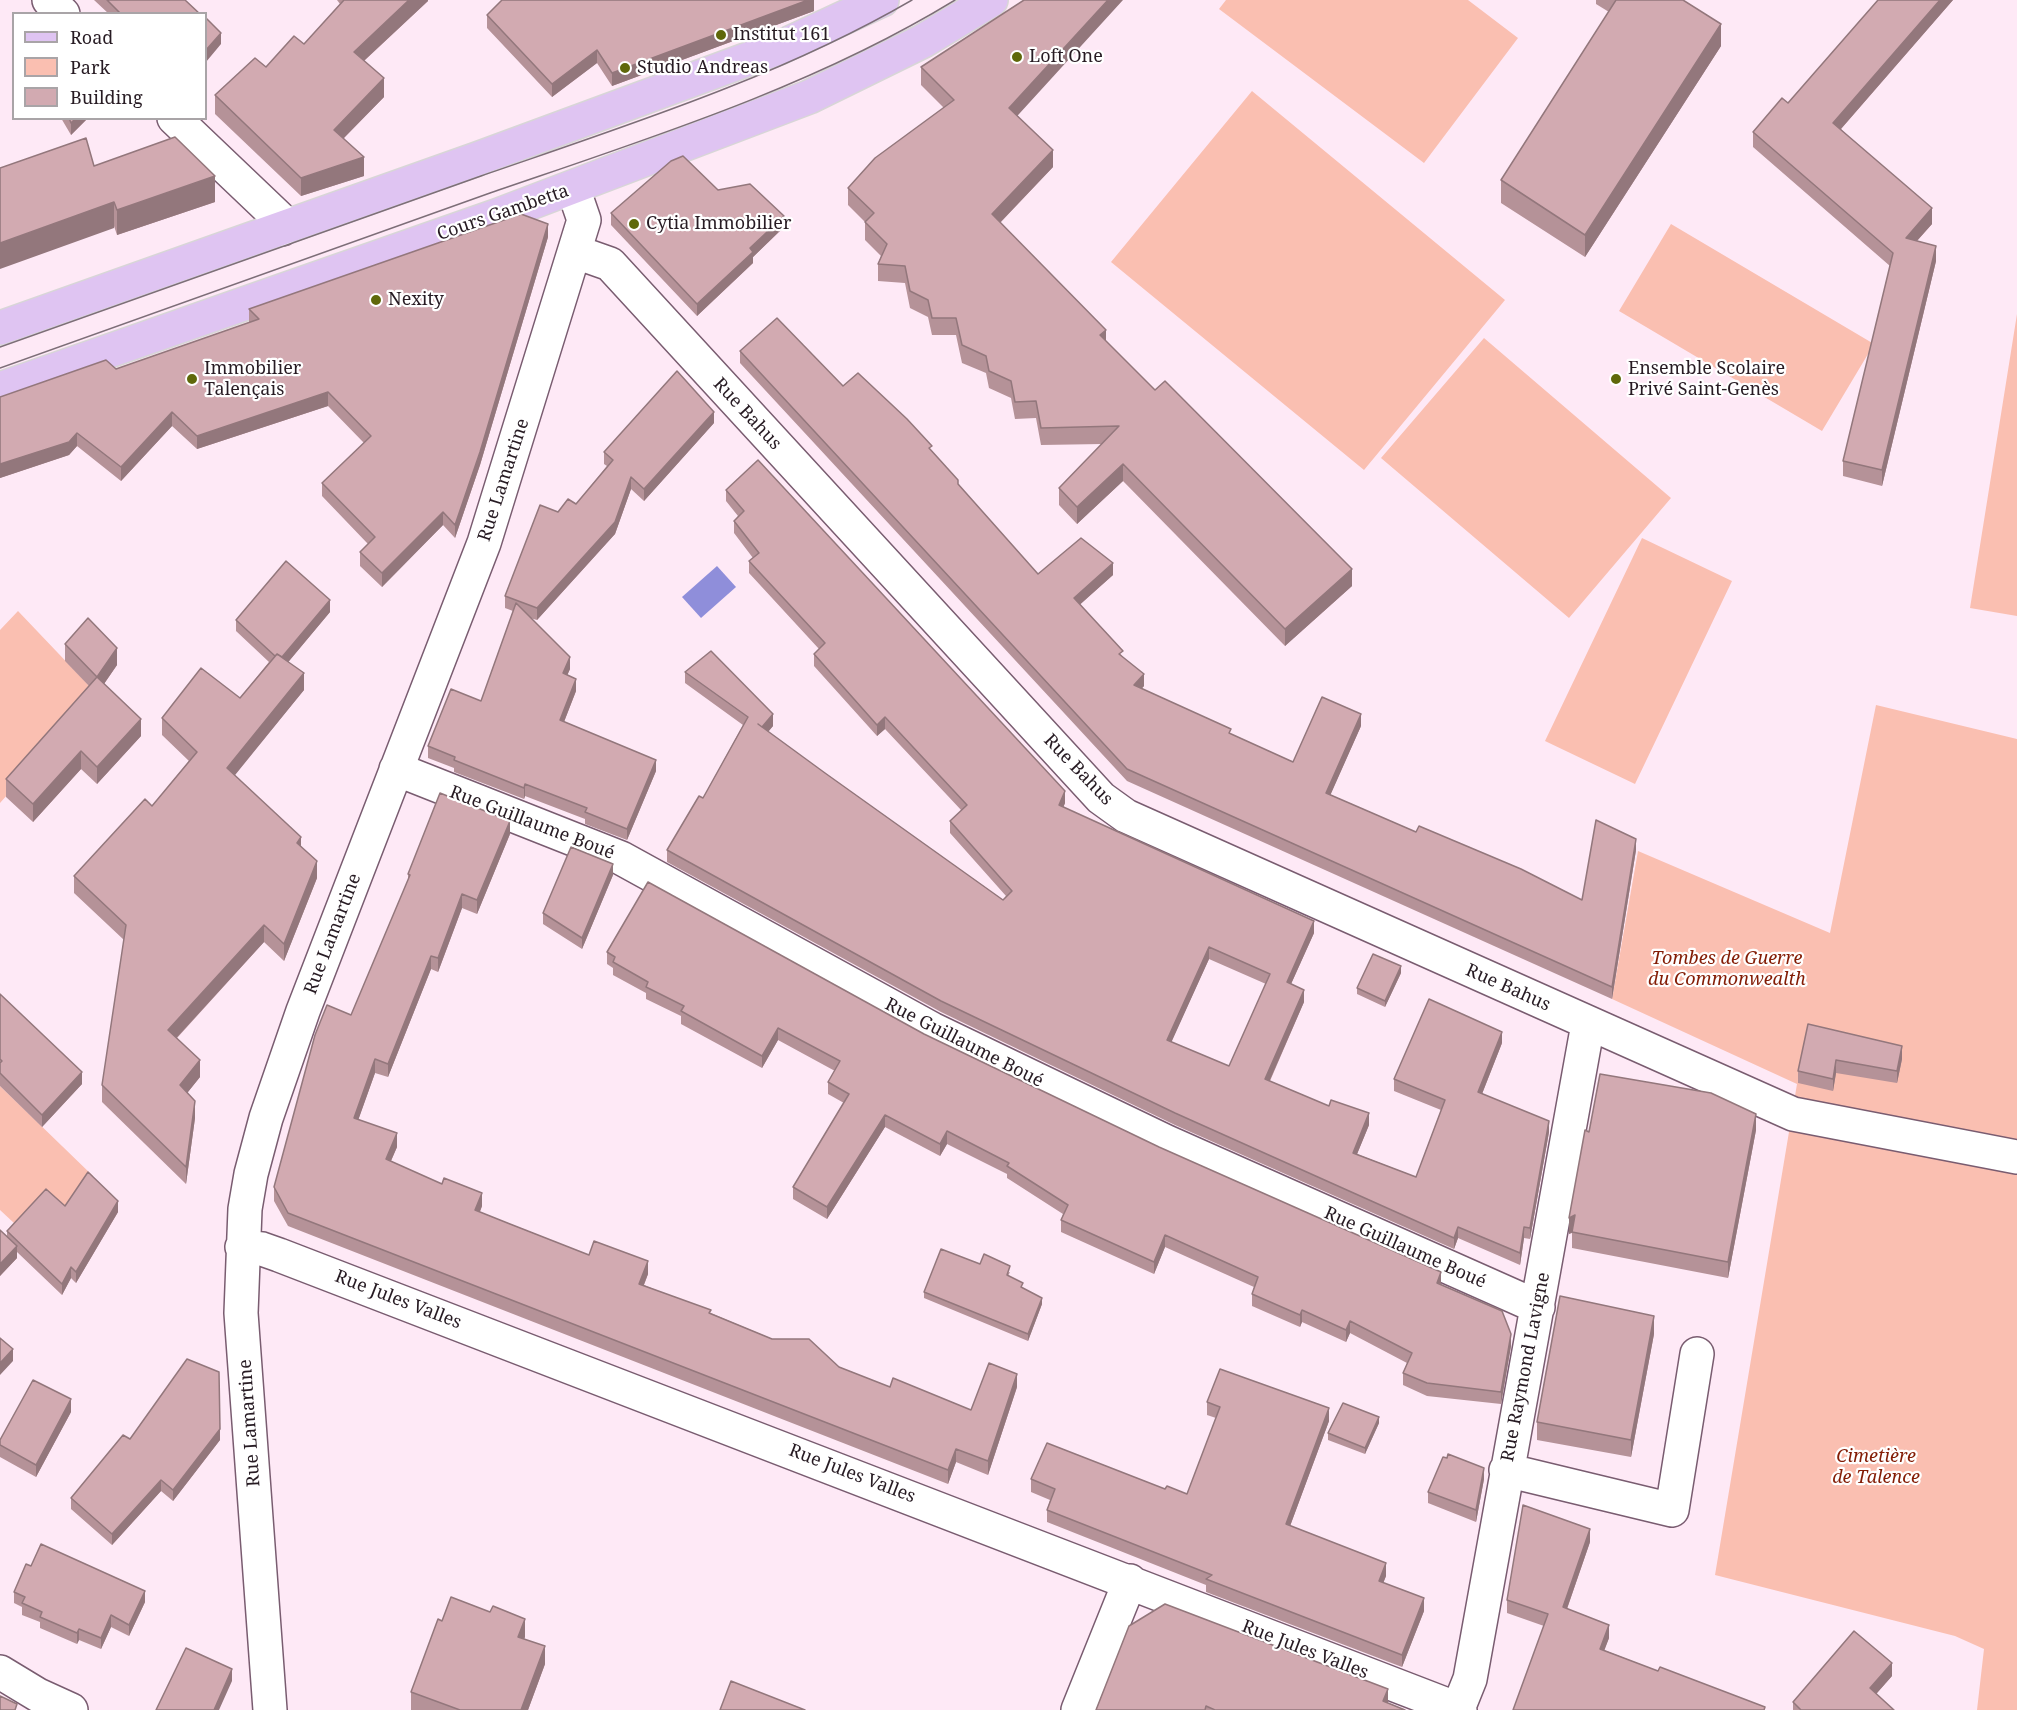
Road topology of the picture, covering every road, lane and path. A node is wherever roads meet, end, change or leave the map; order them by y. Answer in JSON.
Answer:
{"nodes":[{"id":1,"x":49,"y":0,"type":"edge"},
{"id":2,"x":991,"y":0,"type":"edge"},
{"id":3,"x":865,"y":4,"type":"edge"},
{"id":4,"x":61,"y":12,"type":"edge"},
{"id":5,"x":176,"y":120,"type":"edge"},
{"id":6,"x":573,"y":188,"type":"junction"},
{"id":7,"x":282,"y":229,"type":"junction"},
{"id":8,"x":576,"y":252,"type":"junction"},
{"id":9,"x":0,"y":328,"type":"edge"},
{"id":10,"x":0,"y":389,"type":"edge"},
{"id":11,"x":396,"y":769,"type":"junction"},
{"id":12,"x":1588,"y":1024,"type":"junction"},
{"id":13,"x":2017,"y":1157,"type":"edge"},
{"id":14,"x":242,"y":1248,"type":"junction"},
{"id":15,"x":1538,"y":1307,"type":"junction"},
{"id":16,"x":1697,"y":1354,"type":"dead end"},
{"id":17,"x":1506,"y":1470,"type":"junction"},
{"id":18,"x":1130,"y":1581,"type":"junction"},
{"id":19,"x":0,"y":1672,"type":"edge"},
{"id":20,"x":71,"y":1710,"type":"edge"},
{"id":21,"x":270,"y":1710,"type":"edge"},
{"id":22,"x":1078,"y":1710,"type":"edge"},
{"id":23,"x":1459,"y":1710,"type":"edge"}],
"edges":[{"from":1,"to":4,"type":"street"},
{"from":2,"to":6,"type":"main road","name":"Cours Gambetta"},
{"from":3,"to":7,"type":"main road"},
{"from":5,"to":7,"type":"street"},
{"from":6,"to":8,"type":"street","name":"Rue Lamartine"},
{"from":6,"to":10,"type":"main road","name":"Cours Gambetta"},
{"from":7,"to":9,"type":"main road"},
{"from":8,"to":11,"type":"street","name":"Rue Lamartine"},
{"from":8,"to":12,"type":"street","name":"Rue Bahus"},
{"from":11,"to":14,"type":"street","name":"Rue Lamartine"},
{"from":11,"to":15,"type":"street","name":"Rue Guillaume Boué"},
{"from":12,"to":13,"type":"street","name":"Rue Bahus"},
{"from":12,"to":15,"type":"street","name":"Rue Raymond Lavigne"},
{"from":14,"to":18,"type":"street","name":"Rue Jules Valles"},
{"from":14,"to":21,"type":"street","name":"Rue Lamartine"},
{"from":15,"to":17,"type":"street","name":"Rue Raymond Lavigne"},
{"from":16,"to":17,"type":"street"},
{"from":17,"to":23,"type":"street","name":"Rue Raymond Lavigne"},
{"from":18,"to":22,"type":"street"},
{"from":18,"to":23,"type":"street","name":"Rue Jules Valles"},
{"from":19,"to":20,"type":"street"}]}
